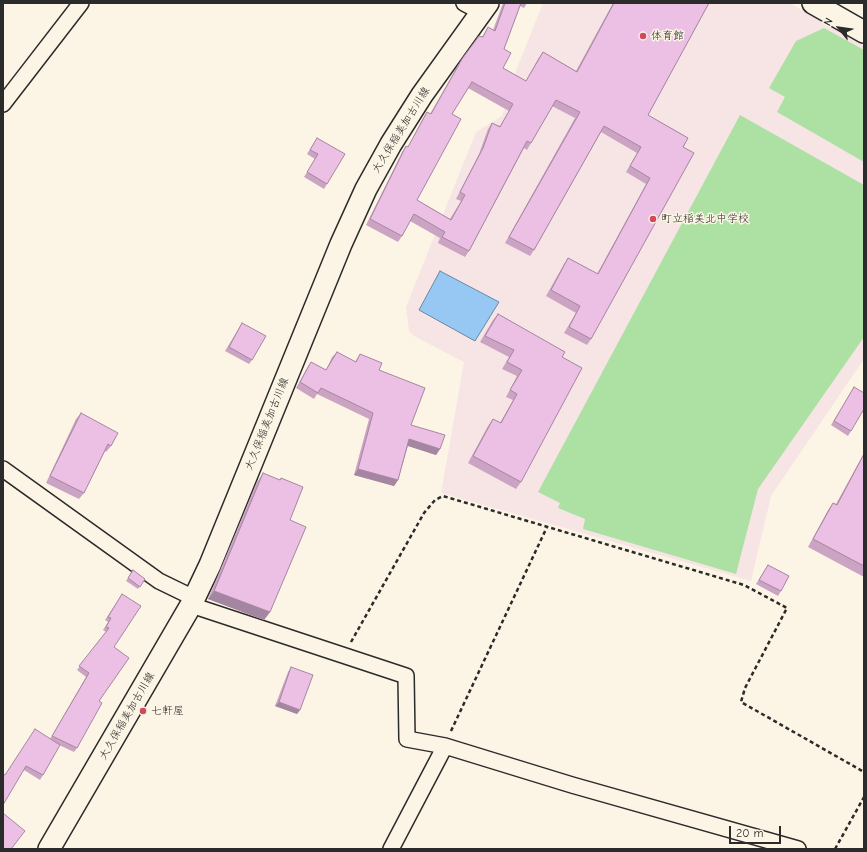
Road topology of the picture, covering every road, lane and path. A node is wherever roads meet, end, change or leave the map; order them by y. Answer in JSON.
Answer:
{"nodes":[{"id":1,"x":81,"y":3,"type":"edge"},
{"id":2,"x":813,"y":3,"type":"edge"},
{"id":3,"x":478,"y":6,"type":"edge"},
{"id":4,"x":864,"y":32,"type":"edge"},
{"id":5,"x":3,"y":104,"type":"edge"},
{"id":6,"x":3,"y":469,"type":"edge"},
{"id":7,"x":547,"y":528,"type":"junction"},
{"id":8,"x":192,"y":601,"type":"junction"},
{"id":9,"x":342,"y":656,"type":"junction"},
{"id":10,"x":444,"y":746,"type":"junction"},
{"id":11,"x":864,"y":772,"type":"edge"},
{"id":12,"x":864,"y":797,"type":"edge"},
{"id":13,"x":49,"y":849,"type":"edge"},
{"id":14,"x":391,"y":849,"type":"edge"},
{"id":15,"x":798,"y":849,"type":"edge"},
{"id":16,"x":835,"y":849,"type":"edge"}],
"edges":[{"from":1,"to":5,"type":"street"},
{"from":2,"to":4,"type":"main road"},
{"from":3,"to":8,"type":"main road","name":"大久保稲美加古川線"},
{"from":6,"to":8,"type":"street"},
{"from":7,"to":9,"type":"path"},
{"from":7,"to":10,"type":"path"},
{"from":7,"to":11,"type":"path"},
{"from":8,"to":9,"type":"street"},
{"from":8,"to":13,"type":"main road","name":"大久保稲美加古川線"},
{"from":9,"to":10,"type":"street"},
{"from":10,"to":14,"type":"street"},
{"from":10,"to":15,"type":"street"},
{"from":12,"to":16,"type":"path"}]}
